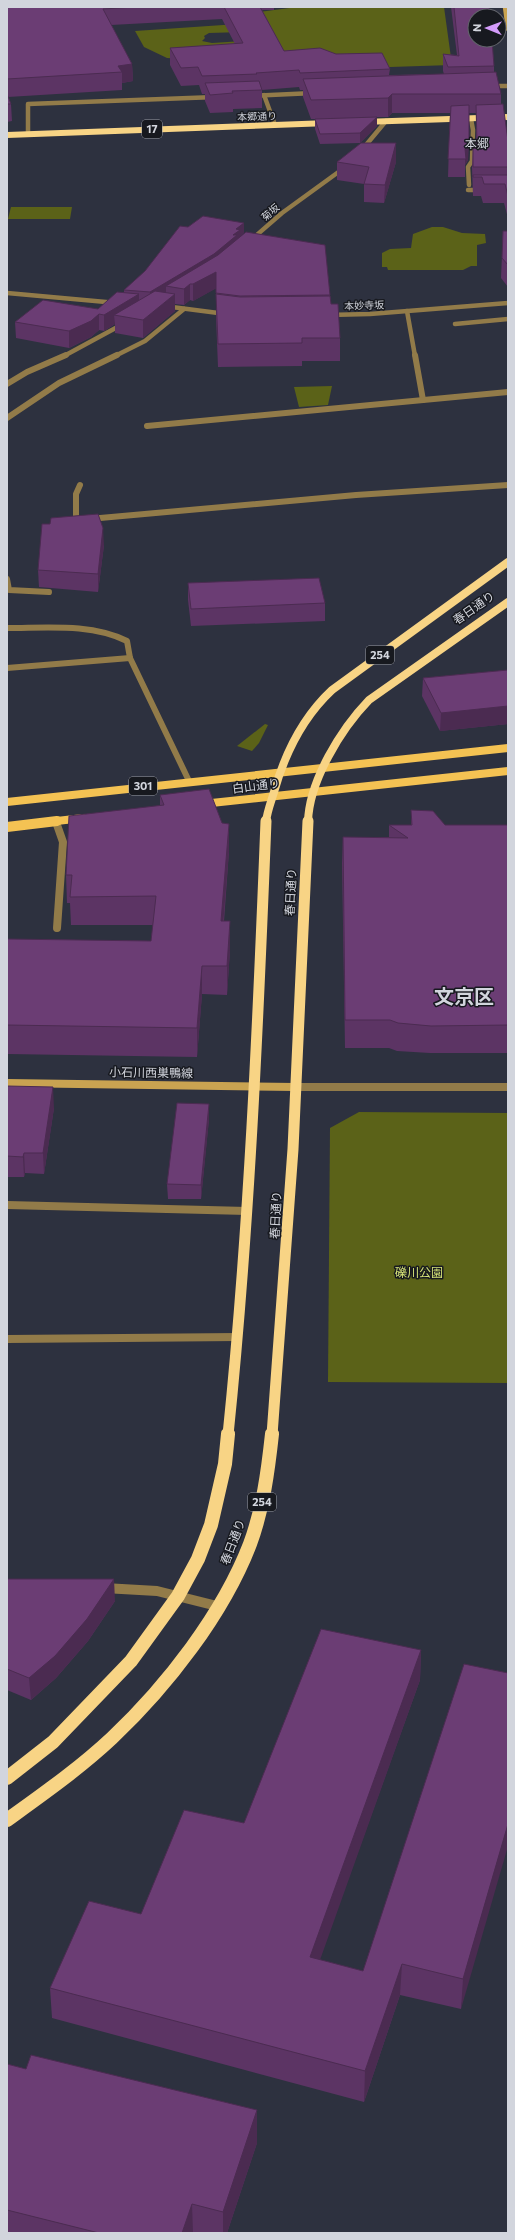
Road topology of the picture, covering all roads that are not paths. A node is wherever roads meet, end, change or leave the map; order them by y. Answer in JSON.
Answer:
{"nodes":[{"id":1,"x":505,"y":7,"type":"edge"},
{"id":2,"x":508,"y":28,"type":"edge"},
{"id":3,"x":508,"y":86,"type":"edge"},
{"id":4,"x":484,"y":87,"type":"edge"},
{"id":5,"x":318,"y":93,"type":"edge"},
{"id":6,"x":264,"y":95,"type":"junction"},
{"id":7,"x":225,"y":96,"type":"edge"},
{"id":8,"x":249,"y":96,"type":"edge"},
{"id":9,"x":508,"y":118,"type":"edge"},
{"id":10,"x":471,"y":119,"type":"junction"},
{"id":11,"x":386,"y":121,"type":"junction"},
{"id":12,"x":354,"y":122,"type":"edge"},
{"id":13,"x":338,"y":123,"type":"edge"},
{"id":14,"x":275,"y":125,"type":"junction"},
{"id":15,"x":28,"y":134,"type":"junction"},
{"id":16,"x":7,"y":135,"type":"edge"},
{"id":17,"x":357,"y":156,"type":"edge"},
{"id":18,"x":347,"y":166,"type":"edge"},
{"id":19,"x":489,"y":190,"type":"edge"},
{"id":20,"x":247,"y":244,"type":"edge"},
{"id":21,"x":7,"y":293,"type":"edge"},
{"id":22,"x":159,"y":303,"type":"edge"},
{"id":23,"x":508,"y":303,"type":"edge"},
{"id":24,"x":120,"y":304,"type":"edge"},
{"id":25,"x":184,"y":309,"type":"junction"},
{"id":26,"x":406,"y":311,"type":"junction"},
{"id":27,"x":234,"y":315,"type":"edge"},
{"id":28,"x":324,"y":315,"type":"edge"},
{"id":29,"x":508,"y":319,"type":"edge"},
{"id":30,"x":129,"y":321,"type":"edge"},
{"id":31,"x":455,"y":324,"type":"dead end"},
{"id":32,"x":7,"y":384,"type":"edge"},
{"id":33,"x":508,"y":392,"type":"edge"},
{"id":34,"x":423,"y":400,"type":"junction"},
{"id":35,"x":7,"y":418,"type":"edge"},
{"id":36,"x":147,"y":426,"type":"dead end"},
{"id":37,"x":80,"y":485,"type":"dead end"},
{"id":38,"x":508,"y":485,"type":"edge"},
{"id":39,"x":508,"y":562,"type":"edge"},
{"id":40,"x":7,"y":578,"type":"edge"},
{"id":41,"x":49,"y":592,"type":"dead end"},
{"id":42,"x":508,"y":602,"type":"edge"},
{"id":43,"x":7,"y":628,"type":"edge"},
{"id":44,"x":130,"y":658,"type":"junction"},
{"id":45,"x":7,"y":668,"type":"edge"},
{"id":46,"x":508,"y":748,"type":"edge"},
{"id":47,"x":324,"y":766,"type":"junction"},
{"id":48,"x":508,"y":771,"type":"edge"},
{"id":49,"x":280,"y":772,"type":"junction"},
{"id":50,"x":189,"y":781,"type":"junction"},
{"id":51,"x":315,"y":791,"type":"junction"},
{"id":52,"x":272,"y":796,"type":"junction"},
{"id":53,"x":7,"y":802,"type":"edge"},
{"id":54,"x":189,"y":806,"type":"edge"},
{"id":55,"x":95,"y":817,"type":"edge"},
{"id":56,"x":56,"y":822,"type":"junction"},
{"id":57,"x":7,"y":827,"type":"edge"},
{"id":58,"x":57,"y":928,"type":"dead end"},
{"id":59,"x":7,"y":1083,"type":"edge"},
{"id":60,"x":254,"y":1086,"type":"junction"},
{"id":61,"x":508,"y":1086,"type":"edge"},
{"id":62,"x":295,"y":1087,"type":"junction"},
{"id":63,"x":7,"y":1205,"type":"edge"},
{"id":64,"x":247,"y":1211,"type":"junction"},
{"id":65,"x":238,"y":1337,"type":"junction"},
{"id":66,"x":7,"y":1339,"type":"edge"},
{"id":67,"x":97,"y":1588,"type":"edge"},
{"id":68,"x":178,"y":1596,"type":"junction"},
{"id":69,"x":218,"y":1606,"type":"junction"},
{"id":70,"x":7,"y":1778,"type":"edge"},
{"id":71,"x":7,"y":1820,"type":"edge"}],
"edges":[{"from":1,"to":2,"type":"main road"},
{"from":3,"to":4,"type":"street"},
{"from":5,"to":6,"type":"street"},
{"from":6,"to":8,"type":"street"},
{"from":6,"to":14,"type":"street"},
{"from":7,"to":15,"type":"street"},
{"from":9,"to":10,"type":"highway"},
{"from":10,"to":11,"type":"highway"},
{"from":10,"to":19,"type":"street"},
{"from":11,"to":12,"type":"highway"},
{"from":11,"to":17,"type":"street"},
{"from":13,"to":14,"type":"highway","name":"本郷通り","number":"17"},
{"from":14,"to":15,"type":"highway","name":"本郷通り","number":"17"},
{"from":15,"to":16,"type":"highway","name":"本郷通り","number":"17"},
{"from":18,"to":20,"type":"street","name":"菊坂"},
{"from":21,"to":24,"type":"street"},
{"from":22,"to":25,"type":"street"},
{"from":23,"to":26,"type":"street","name":"本妙寺坂"},
{"from":25,"to":27,"type":"street"},
{"from":25,"to":35,"type":"street"},
{"from":26,"to":28,"type":"street","name":"本妙寺坂"},
{"from":26,"to":34,"type":"street"},
{"from":29,"to":31,"type":"street"},
{"from":30,"to":32,"type":"street"},
{"from":33,"to":34,"type":"street"},
{"from":34,"to":36,"type":"street"},
{"from":37,"to":38,"type":"street"},
{"from":39,"to":49,"type":"highway","name":"春日通り","number":"254"},
{"from":40,"to":41,"type":"street"},
{"from":42,"to":47,"type":"highway","name":"春日通り","number":"254"},
{"from":43,"to":44,"type":"street"},
{"from":44,"to":45,"type":"street"},
{"from":44,"to":50,"type":"street"},
{"from":46,"to":47,"type":"main road","name":"白山通り","number":"301"},
{"from":47,"to":49,"type":"main road","name":"白山通り","number":"301"},
{"from":47,"to":51,"type":"highway","name":"春日通り","number":"254"},
{"from":48,"to":51,"type":"main road","name":"白山通り"},
{"from":49,"to":50,"type":"main road","name":"白山通り","number":"301"},
{"from":49,"to":52,"type":"highway","name":"春日通り","number":"254"},
{"from":50,"to":53,"type":"main road","name":"白山通り","number":"301"},
{"from":51,"to":52,"type":"main road","name":"白山通り"},
{"from":51,"to":62,"type":"highway","name":"春日通り","number":"254"},
{"from":52,"to":54,"type":"main road","name":"白山通り"},
{"from":52,"to":60,"type":"highway","name":"春日通り","number":"254"},
{"from":55,"to":56,"type":"main road"},
{"from":56,"to":57,"type":"main road"},
{"from":56,"to":58,"type":"street"},
{"from":59,"to":60,"type":"main road","name":"小石川西巣鴨線"},
{"from":60,"to":62,"type":"main road","name":"小石川西巣鴨線"},
{"from":60,"to":64,"type":"highway","name":"春日通り","number":"254"},
{"from":61,"to":62,"type":"street"},
{"from":62,"to":69,"type":"highway","name":"春日通り","number":"254"},
{"from":63,"to":64,"type":"street"},
{"from":64,"to":65,"type":"highway","name":"春日通り","number":"254"},
{"from":65,"to":66,"type":"street"},
{"from":65,"to":68,"type":"highway","name":"春日通り","number":"254"},
{"from":67,"to":68,"type":"street"},
{"from":68,"to":69,"type":"street"},
{"from":68,"to":70,"type":"highway","name":"春日通り","number":"254"},
{"from":69,"to":71,"type":"highway","name":"春日通り","number":"254"}]}
